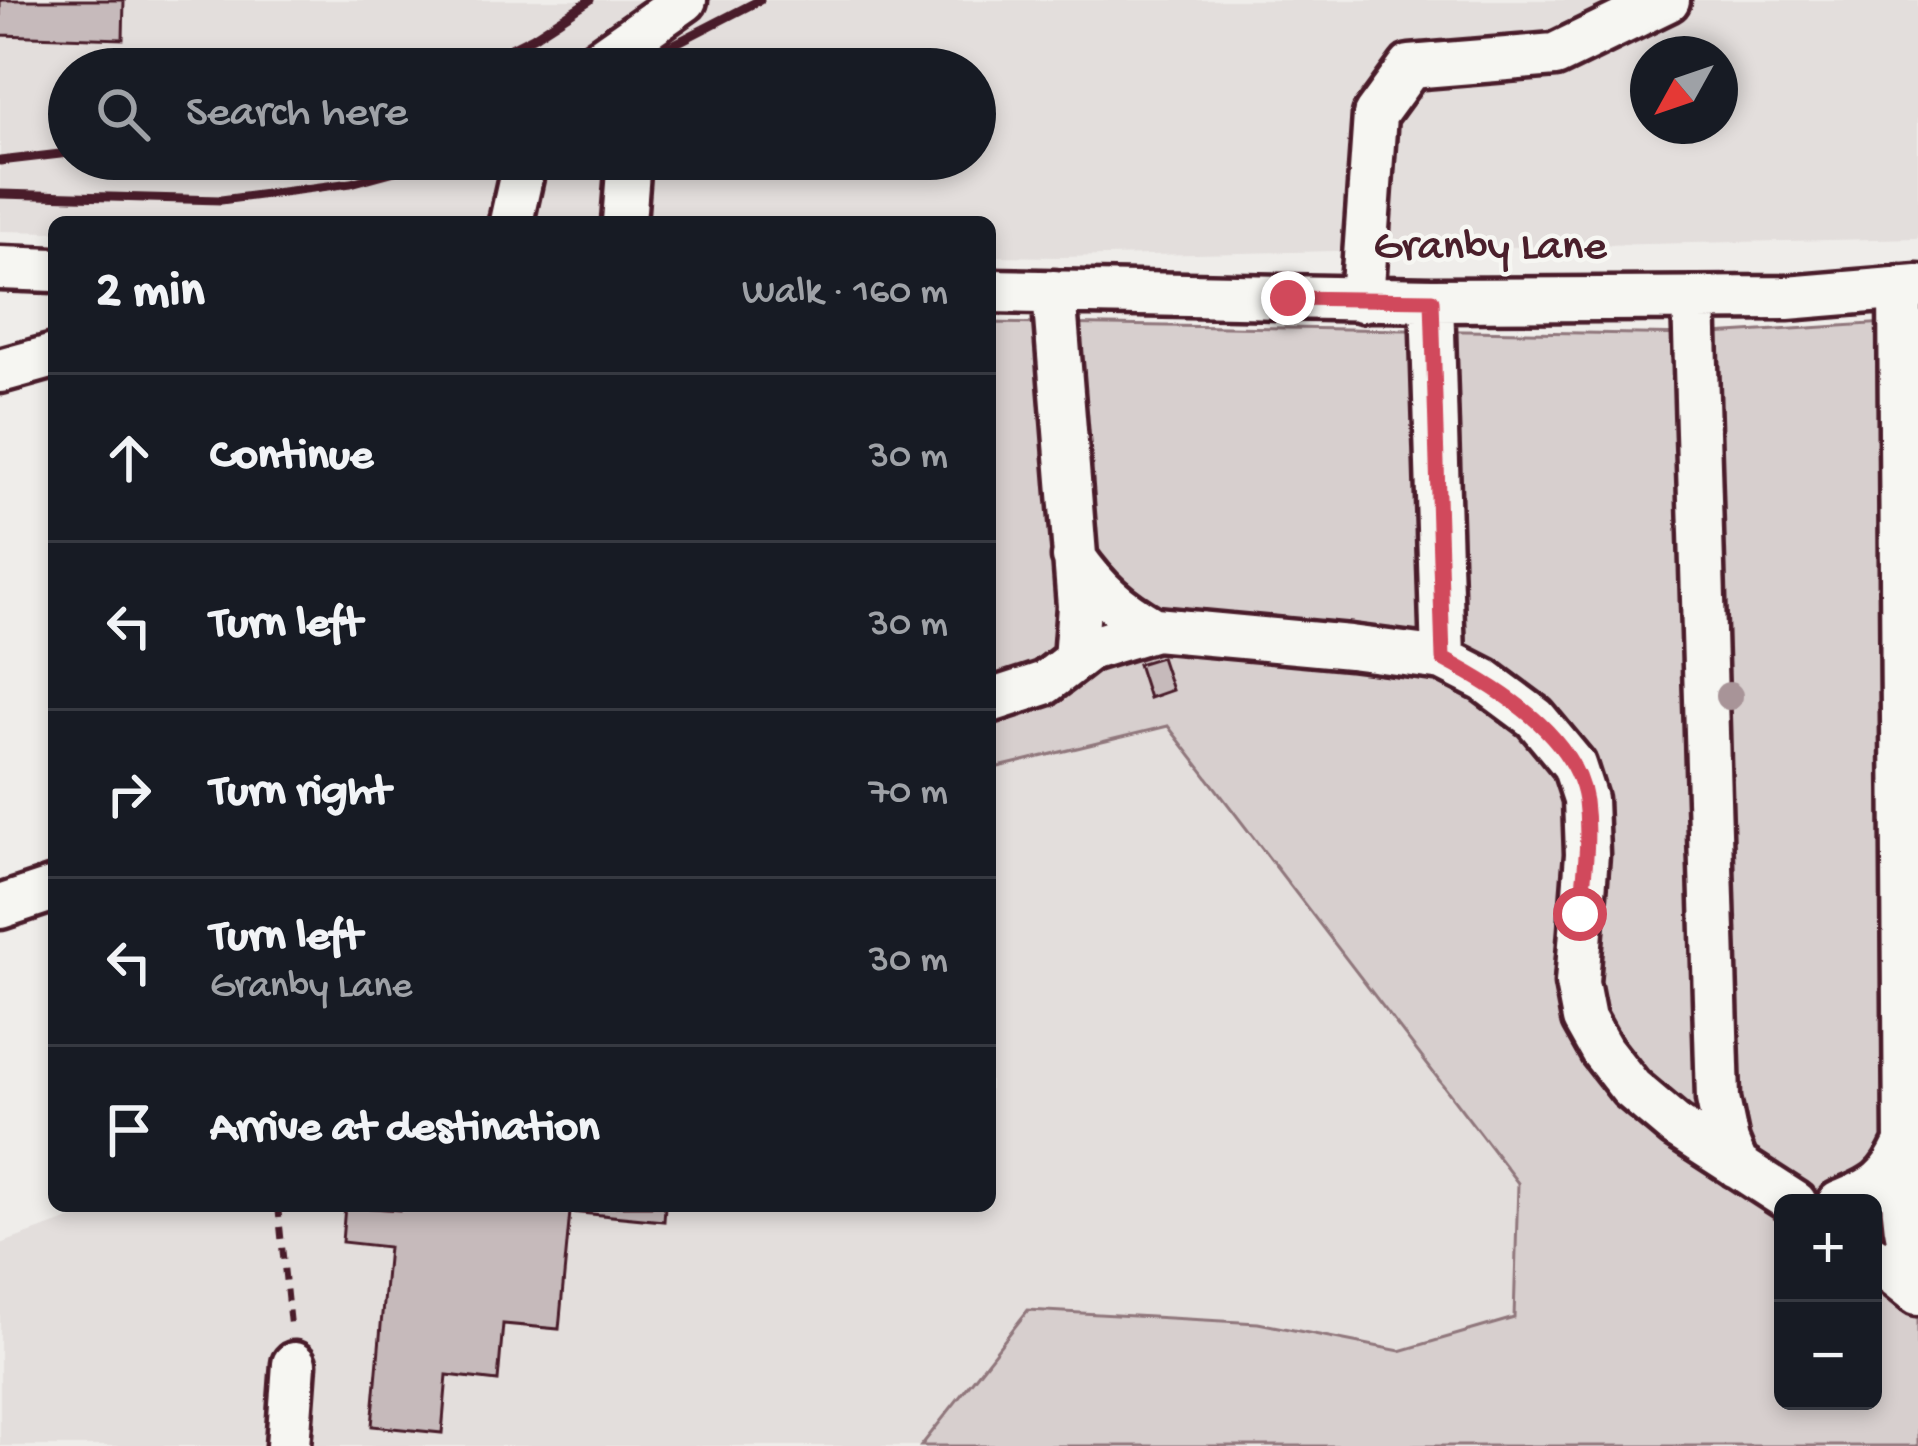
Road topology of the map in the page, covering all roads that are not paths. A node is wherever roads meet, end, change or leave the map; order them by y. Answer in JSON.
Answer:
{"nodes":[{"id":1,"x":685,"y":0,"type":"edge"},
{"id":2,"x":1668,"y":0,"type":"edge"},
{"id":3,"x":617,"y":48,"type":"edge"},
{"id":4,"x":520,"y":180,"type":"edge"},
{"id":5,"x":627,"y":180,"type":"edge"},
{"id":6,"x":512,"y":216,"type":"edge"},
{"id":7,"x":624,"y":216,"type":"edge"},
{"id":8,"x":0,"y":268,"type":"edge"},
{"id":9,"x":48,"y":270,"type":"edge"},
{"id":10,"x":1909,"y":288,"type":"edge"},
{"id":11,"x":996,"y":291,"type":"edge"},
{"id":12,"x":1054,"y":292,"type":"junction"},
{"id":13,"x":1694,"y":299,"type":"junction"},
{"id":14,"x":1362,"y":300,"type":"junction"},
{"id":15,"x":1432,"y":300,"type":"junction"},
{"id":16,"x":48,"y":358,"type":"edge"},
{"id":17,"x":0,"y":371,"type":"edge"},
{"id":18,"x":1074,"y":557,"type":"junction"},
{"id":19,"x":1153,"y":629,"type":"junction"},
{"id":20,"x":1443,"y":659,"type":"junction"},
{"id":21,"x":1075,"y":661,"type":"junction"},
{"id":22,"x":996,"y":698,"type":"edge"},
{"id":23,"x":48,"y":891,"type":"edge"},
{"id":24,"x":0,"y":908,"type":"edge"},
{"id":25,"x":1707,"y":1123,"type":"junction"},
{"id":26,"x":1906,"y":1144,"type":"junction"},
{"id":27,"x":1781,"y":1194,"type":"edge"},
{"id":28,"x":1859,"y":1194,"type":"edge"},
{"id":29,"x":1882,"y":1264,"type":"edge"},
{"id":30,"x":1918,"y":1273,"type":"edge"},
{"id":31,"x":1918,"y":1293,"type":"edge"},
{"id":32,"x":294,"y":1364,"type":"road end"},
{"id":33,"x":288,"y":1446,"type":"edge"}],
"edges":[{"from":1,"to":3,"type":"street"},
{"from":2,"to":14,"type":"street"},
{"from":4,"to":6,"type":"street"},
{"from":5,"to":7,"type":"street"},
{"from":8,"to":9,"type":"street"},
{"from":10,"to":13,"type":"street","name":"Granby Lane"},
{"from":10,"to":26,"type":"street"},
{"from":11,"to":12,"type":"street","name":"Granby Lane"},
{"from":12,"to":14,"type":"street","name":"Granby Lane"},
{"from":12,"to":18,"type":"street"},
{"from":13,"to":15,"type":"street","name":"Granby Lane"},
{"from":13,"to":25,"type":"street"},
{"from":14,"to":15,"type":"street","name":"Granby Lane"},
{"from":15,"to":20,"type":"street"},
{"from":16,"to":17,"type":"street"},
{"from":18,"to":19,"type":"street"},
{"from":18,"to":21,"type":"street"},
{"from":19,"to":20,"type":"street"},
{"from":19,"to":21,"type":"street"},
{"from":20,"to":25,"type":"street"},
{"from":21,"to":22,"type":"street"},
{"from":23,"to":24,"type":"street"},
{"from":25,"to":27,"type":"street"},
{"from":26,"to":28,"type":"street"},
{"from":26,"to":30,"type":"street"},
{"from":29,"to":31,"type":"street"},
{"from":32,"to":33,"type":"street"}]}
